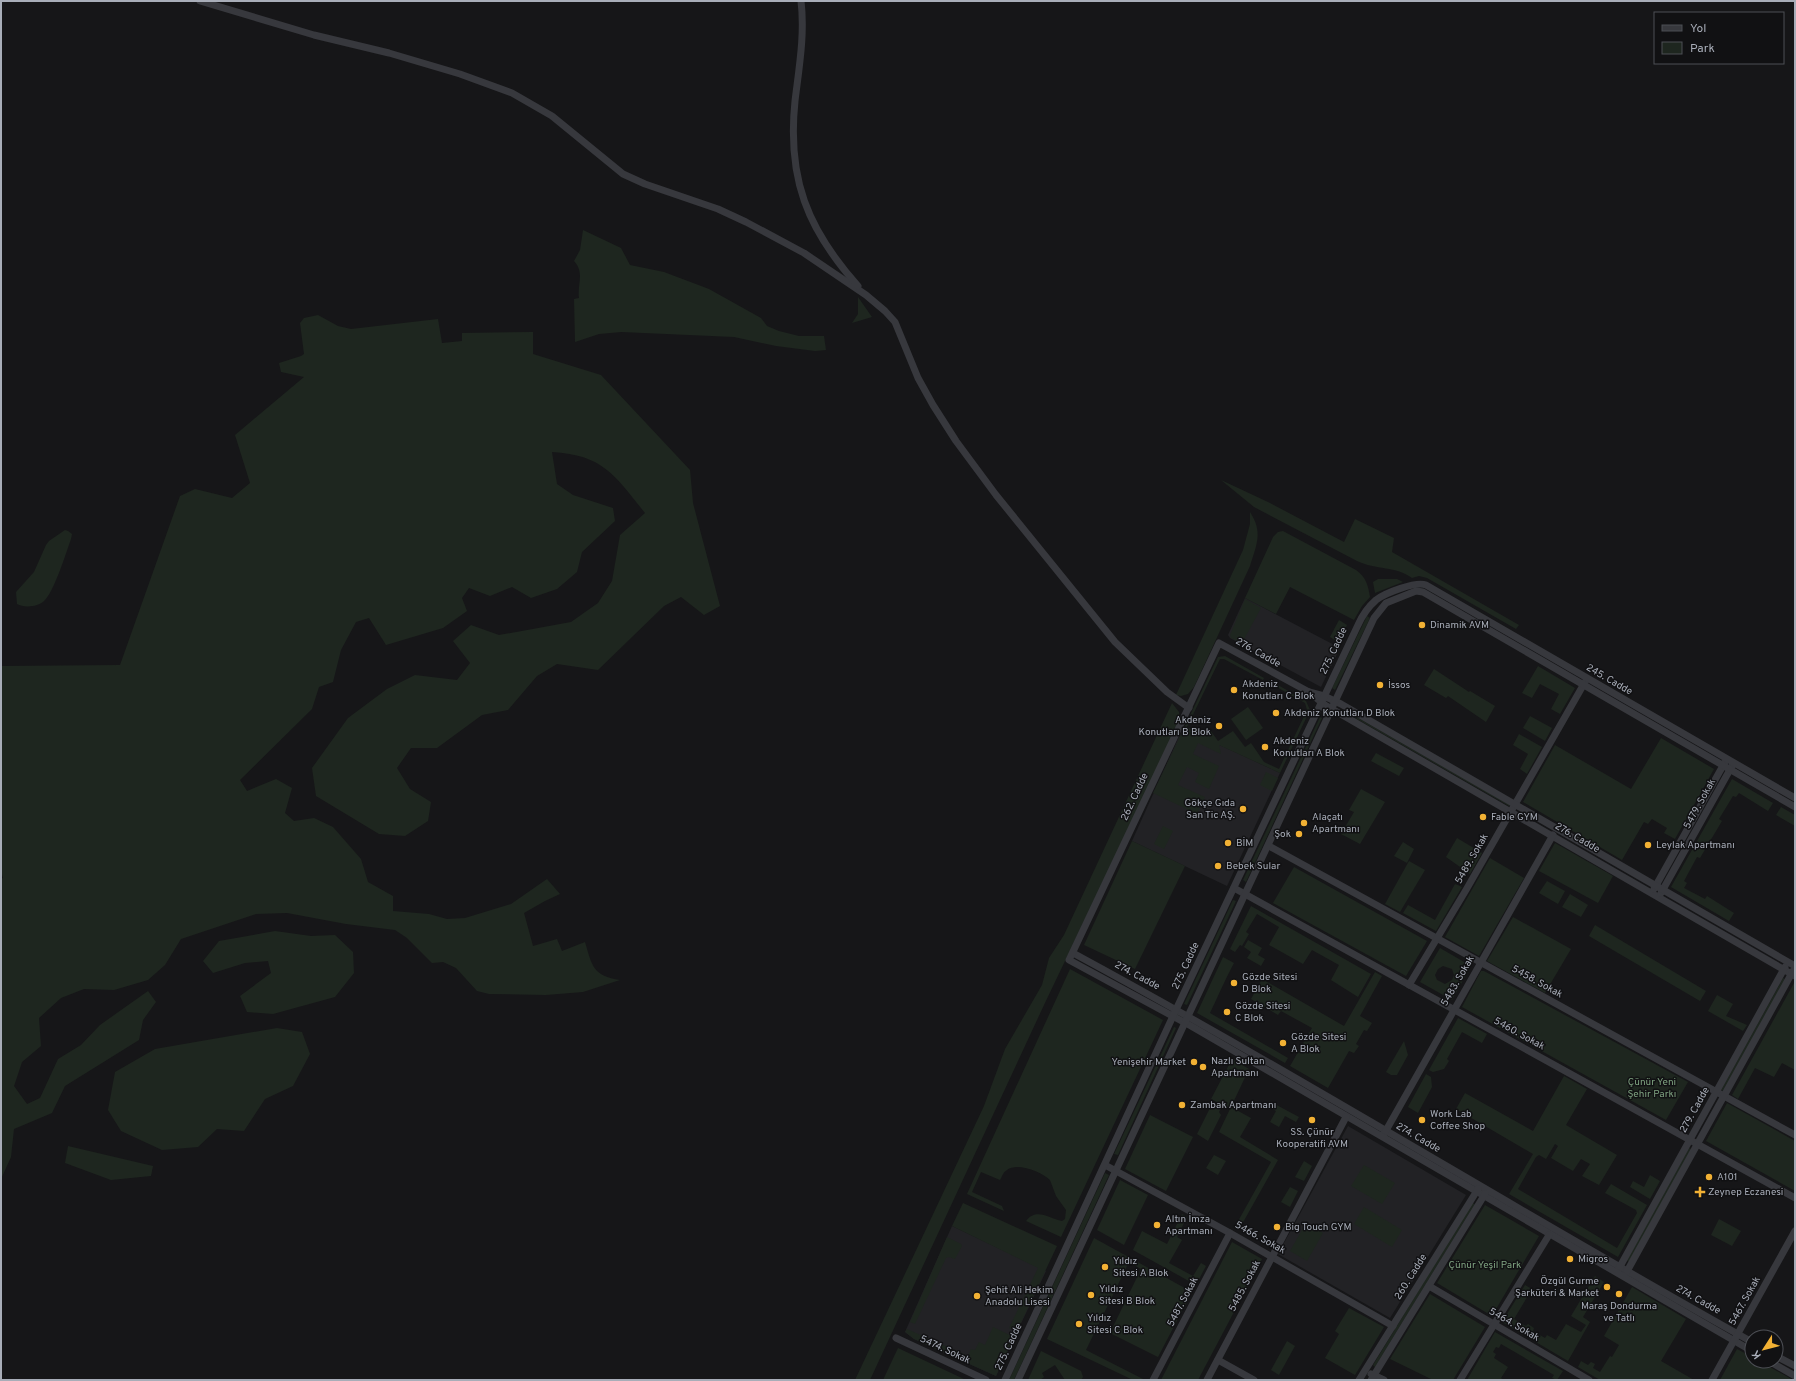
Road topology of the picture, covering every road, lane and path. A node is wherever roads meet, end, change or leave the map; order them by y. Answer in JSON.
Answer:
{"nodes":[{"id":1,"x":200,"y":1,"type":"edge"},
{"id":2,"x":801,"y":1,"type":"edge"},
{"id":3,"x":866,"y":295,"type":"junction"},
{"id":4,"x":1412,"y":585,"type":"joint"},
{"id":5,"x":1375,"y":601,"type":"junction"},
{"id":6,"x":1381,"y":608,"type":"junction"},
{"id":7,"x":1219,"y":643,"type":"joint"},
{"id":8,"x":1587,"y":679,"type":"junction"},
{"id":9,"x":1583,"y":686,"type":"junction"},
{"id":10,"x":1323,"y":699,"type":"junction"},
{"id":11,"x":1336,"y":701,"type":"junction"},
{"id":12,"x":1189,"y":708,"type":"junction"},
{"id":13,"x":1332,"y":709,"type":"junction"},
{"id":14,"x":1731,"y":761,"type":"junction"},
{"id":15,"x":1723,"y":765,"type":"junction"},
{"id":16,"x":1730,"y":770,"type":"junction"},
{"id":17,"x":1795,"y":798,"type":"edge"},
{"id":18,"x":1516,"y":804,"type":"junction"},
{"id":19,"x":1795,"y":807,"type":"edge"},
{"id":20,"x":1511,"y":811,"type":"junction"},
{"id":21,"x":1553,"y":835,"type":"junction"},
{"id":22,"x":1269,"y":846,"type":"junction"},
{"id":23,"x":1656,"y":885,"type":"junction"},
{"id":24,"x":1234,"y":888,"type":"junction"},
{"id":25,"x":1664,"y":889,"type":"junction"},
{"id":26,"x":1652,"y":892,"type":"junction"},
{"id":27,"x":1246,"y":895,"type":"junction"},
{"id":28,"x":1659,"y":897,"type":"junction"},
{"id":29,"x":1438,"y":939,"type":"junction"},
{"id":30,"x":1071,"y":957,"type":"joint"},
{"id":31,"x":1788,"y":962,"type":"junction"},
{"id":32,"x":1481,"y":963,"type":"junction"},
{"id":33,"x":1784,"y":970,"type":"junction"},
{"id":34,"x":1794,"y":971,"type":"edge"},
{"id":35,"x":1409,"y":985,"type":"junction"},
{"id":36,"x":1454,"y":1010,"type":"junction"},
{"id":37,"x":1175,"y":1013,"type":"junction"},
{"id":38,"x":1188,"y":1015,"type":"junction"},
{"id":39,"x":1184,"y":1023,"type":"junction"},
{"id":40,"x":1716,"y":1092,"type":"junction"},
{"id":41,"x":1724,"y":1096,"type":"junction"},
{"id":42,"x":1346,"y":1117,"type":"junction"},
{"id":43,"x":1386,"y":1130,"type":"junction"},
{"id":44,"x":1795,"y":1135,"type":"edge"},
{"id":45,"x":1382,"y":1138,"type":"junction"},
{"id":46,"x":1690,"y":1140,"type":"junction"},
{"id":47,"x":1697,"y":1144,"type":"junction"},
{"id":48,"x":1105,"y":1165,"type":"junction"},
{"id":49,"x":1116,"y":1170,"type":"junction"},
{"id":50,"x":1480,"y":1185,"type":"junction"},
{"id":51,"x":1488,"y":1190,"type":"junction"},
{"id":52,"x":1476,"y":1193,"type":"junction"},
{"id":53,"x":1483,"y":1197,"type":"junction"},
{"id":54,"x":1795,"y":1198,"type":"edge"},
{"id":55,"x":1795,"y":1231,"type":"edge"},
{"id":56,"x":1230,"y":1233,"type":"junction"},
{"id":57,"x":1549,"y":1235,"type":"junction"},
{"id":58,"x":1272,"y":1257,"type":"junction"},
{"id":59,"x":1618,"y":1271,"type":"junction"},
{"id":60,"x":1625,"y":1275,"type":"junction"},
{"id":61,"x":1429,"y":1286,"type":"junction"},
{"id":62,"x":1493,"y":1324,"type":"junction"},
{"id":63,"x":1393,"y":1326,"type":"junction"},
{"id":64,"x":1738,"y":1334,"type":"junction"},
{"id":65,"x":1744,"y":1337,"type":"edge"},
{"id":66,"x":896,"y":1338,"type":"dead end"},
{"id":67,"x":1734,"y":1342,"type":"junction"},
{"id":68,"x":1744,"y":1348,"type":"edge"},
{"id":69,"x":1218,"y":1360,"type":"junction"},
{"id":70,"x":1784,"y":1360,"type":"edge"},
{"id":71,"x":1795,"y":1366,"type":"edge"},
{"id":72,"x":1783,"y":1369,"type":"edge"},
{"id":73,"x":1365,"y":1370,"type":"junction"},
{"id":74,"x":1795,"y":1376,"type":"edge"},
{"id":75,"x":1372,"y":1378,"type":"edge"},
{"id":76,"x":986,"y":1380,"type":"edge"},
{"id":77,"x":1005,"y":1380,"type":"edge"},
{"id":78,"x":1018,"y":1380,"type":"edge"},
{"id":79,"x":1153,"y":1380,"type":"edge"},
{"id":80,"x":1207,"y":1380,"type":"edge"},
{"id":81,"x":1254,"y":1380,"type":"edge"},
{"id":82,"x":1359,"y":1380,"type":"edge"},
{"id":83,"x":1384,"y":1380,"type":"edge"},
{"id":84,"x":1460,"y":1380,"type":"edge"},
{"id":85,"x":1589,"y":1380,"type":"edge"},
{"id":86,"x":1712,"y":1380,"type":"edge"}],
"edges":[{"from":1,"to":3,"type":"street"},
{"from":2,"to":3,"type":"street"},
{"from":3,"to":12,"type":"street"},
{"from":4,"to":5,"type":"street","name":"275. Cadde"},
{"from":4,"to":8,"type":"street","name":"245. Cadde"},
{"from":5,"to":6,"type":"street"},
{"from":5,"to":10,"type":"street","name":"275. Cadde"},
{"from":6,"to":9,"type":"street","name":"245. Cadde"},
{"from":6,"to":11,"type":"street"},
{"from":7,"to":10,"type":"street","name":"276. Cadde"},
{"from":7,"to":12,"type":"street","name":"262. Cadde"},
{"from":8,"to":9,"type":"street","name":"5489. Sokak"},
{"from":8,"to":14,"type":"street","name":"245. Cadde"},
{"from":9,"to":15,"type":"street","name":"245. Cadde"},
{"from":9,"to":18,"type":"street","name":"5489. Sokak"},
{"from":10,"to":11,"type":"street","name":"276. Cadde"},
{"from":10,"to":13,"type":"street","name":"276. Cadde"},
{"from":10,"to":24,"type":"street","name":"275. Cadde"},
{"from":11,"to":13,"type":"street"},
{"from":11,"to":18,"type":"street","name":"276. Cadde"},
{"from":12,"to":30,"type":"street","name":"262. Cadde"},
{"from":13,"to":20,"type":"street","name":"276. Cadde"},
{"from":13,"to":22,"type":"street"},
{"from":14,"to":15,"type":"street","name":"5479. Sokak"},
{"from":14,"to":16,"type":"street","name":"5479. Sokak"},
{"from":14,"to":17,"type":"street","name":"245. Cadde"},
{"from":15,"to":16,"type":"street","name":"245. Cadde"},
{"from":15,"to":23,"type":"street","name":"5479. Sokak"},
{"from":16,"to":19,"type":"street","name":"245. Cadde"},
{"from":16,"to":25,"type":"street","name":"5479. Sokak"},
{"from":18,"to":20,"type":"street","name":"5489. Sokak"},
{"from":18,"to":23,"type":"street","name":"276. Cadde"},
{"from":20,"to":21,"type":"street","name":"276. Cadde"},
{"from":20,"to":29,"type":"street","name":"5489. Sokak"},
{"from":21,"to":26,"type":"street","name":"276. Cadde"},
{"from":21,"to":32,"type":"street","name":"5483. Sokak"},
{"from":22,"to":27,"type":"street"},
{"from":22,"to":29,"type":"street","name":"5458. Sokak"},
{"from":23,"to":25,"type":"street","name":"276. Cadde"},
{"from":23,"to":26,"type":"street","name":"5479. Sokak"},
{"from":24,"to":27,"type":"street","name":"5460. Sokak"},
{"from":24,"to":37,"type":"street","name":"275. Cadde"},
{"from":25,"to":28,"type":"street","name":"5479. Sokak"},
{"from":25,"to":31,"type":"street","name":"276. Cadde"},
{"from":26,"to":28,"type":"street","name":"276. Cadde"},
{"from":27,"to":35,"type":"street","name":"5460. Sokak"},
{"from":27,"to":38,"type":"street"},
{"from":28,"to":33,"type":"street","name":"276. Cadde"},
{"from":29,"to":32,"type":"street","name":"5458. Sokak"},
{"from":29,"to":35,"type":"street","name":"5489. Sokak"},
{"from":30,"to":37,"type":"street","name":"274. Cadde"},
{"from":31,"to":33,"type":"street","name":"279. Cadde"},
{"from":31,"to":34,"type":"street","name":"276. Cadde"},
{"from":32,"to":36,"type":"street","name":"5483. Sokak"},
{"from":32,"to":40,"type":"street","name":"5458. Sokak"},
{"from":33,"to":34,"type":"street","name":"276. Cadde"},
{"from":33,"to":40,"type":"street","name":"279. Cadde"},
{"from":34,"to":41,"type":"street","name":"279. Cadde"},
{"from":35,"to":36,"type":"street","name":"5460. Sokak"},
{"from":36,"to":43,"type":"street","name":"5483. Sokak"},
{"from":36,"to":46,"type":"street","name":"5460. Sokak"},
{"from":37,"to":38,"type":"street","name":"274. Cadde"},
{"from":37,"to":39,"type":"street","name":"274. Cadde"},
{"from":37,"to":48,"type":"street","name":"275. Cadde"},
{"from":38,"to":39,"type":"street"},
{"from":38,"to":43,"type":"street","name":"274. Cadde"},
{"from":39,"to":42,"type":"street","name":"274. Cadde"},
{"from":39,"to":49,"type":"street"},
{"from":40,"to":41,"type":"street","name":"5458. Sokak"},
{"from":40,"to":46,"type":"street","name":"279. Cadde"},
{"from":41,"to":44,"type":"street","name":"5458. Sokak"},
{"from":41,"to":47,"type":"street","name":"279. Cadde"},
{"from":42,"to":45,"type":"street","name":"274. Cadde"},
{"from":42,"to":58,"type":"street","name":"5485. Sokak"},
{"from":43,"to":45,"type":"street","name":"5483. Sokak"},
{"from":43,"to":50,"type":"street","name":"274. Cadde"},
{"from":45,"to":52,"type":"street","name":"274. Cadde"},
{"from":46,"to":47,"type":"street","name":"5460. Sokak"},
{"from":46,"to":59,"type":"street","name":"279. Cadde"},
{"from":47,"to":54,"type":"street","name":"5460. Sokak"},
{"from":47,"to":60,"type":"street","name":"279. Cadde"},
{"from":48,"to":49,"type":"street","name":"5466. Sokak"},
{"from":48,"to":77,"type":"street","name":"275. Cadde"},
{"from":49,"to":56,"type":"street","name":"5466. Sokak"},
{"from":49,"to":78,"type":"street"},
{"from":50,"to":51,"type":"street","name":"274. Cadde"},
{"from":50,"to":52,"type":"street","name":"260. Cadde"},
{"from":51,"to":53,"type":"street","name":"260. Cadde"},
{"from":51,"to":59,"type":"street","name":"274. Cadde"},
{"from":52,"to":53,"type":"street","name":"274. Cadde"},
{"from":52,"to":63,"type":"street","name":"260. Cadde"},
{"from":53,"to":57,"type":"street","name":"274. Cadde"},
{"from":53,"to":61,"type":"street","name":"260. Cadde"},
{"from":55,"to":64,"type":"street","name":"5467. Sokak"},
{"from":56,"to":58,"type":"street","name":"5466. Sokak"},
{"from":56,"to":79,"type":"street","name":"5487. Sokak"},
{"from":57,"to":59,"type":"street","name":"274. Cadde"},
{"from":57,"to":62,"type":"street"},
{"from":58,"to":63,"type":"street","name":"5466. Sokak"},
{"from":58,"to":69,"type":"street","name":"5485. Sokak"},
{"from":59,"to":60,"type":"street","name":"274. Cadde"},
{"from":60,"to":64,"type":"street","name":"274. Cadde"},
{"from":60,"to":67,"type":"street"},
{"from":61,"to":62,"type":"street","name":"5464. Sokak"},
{"from":61,"to":75,"type":"street","name":"260. Cadde"},
{"from":62,"to":84,"type":"street"},
{"from":62,"to":85,"type":"street","name":"5464. Sokak"},
{"from":63,"to":73,"type":"street","name":"260. Cadde"},
{"from":64,"to":65,"type":"street","name":"274. Cadde"},
{"from":64,"to":67,"type":"street","name":"5467. Sokak"},
{"from":66,"to":76,"type":"street","name":"5474. Sokak"},
{"from":67,"to":68,"type":"street"},
{"from":67,"to":86,"type":"street","name":"5467. Sokak"},
{"from":69,"to":80,"type":"street","name":"5485. Sokak"},
{"from":69,"to":81,"type":"street"},
{"from":70,"to":71,"type":"street"},
{"from":72,"to":74,"type":"street"},
{"from":73,"to":75,"type":"street"},
{"from":73,"to":82,"type":"street","name":"260. Cadde"},
{"from":75,"to":83,"type":"street"}]}
